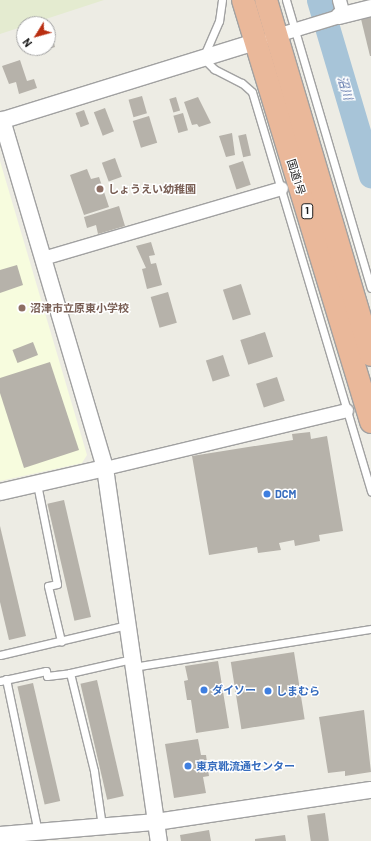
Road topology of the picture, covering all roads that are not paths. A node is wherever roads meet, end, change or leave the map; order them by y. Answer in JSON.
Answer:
{"nodes":[{"id":1,"x":222,"y":0,"type":"edge"},
{"id":2,"x":243,"y":0,"type":"edge"},
{"id":3,"x":266,"y":0,"type":"edge"},
{"id":4,"x":286,"y":0,"type":"edge"},
{"id":5,"x":371,"y":8,"type":"edge"},
{"id":6,"x":340,"y":10,"type":"edge"},
{"id":7,"x":292,"y":30,"type":"junction"},
{"id":8,"x":255,"y":42,"type":"junction"},
{"id":9,"x":203,"y":58,"type":"junction"},
{"id":10,"x":1,"y":120,"type":"edge"},
{"id":11,"x":281,"y":188,"type":"junction"},
{"id":12,"x":43,"y":258,"type":"junction"},
{"id":13,"x":371,"y":288,"type":"edge"},
{"id":14,"x":371,"y":356,"type":"edge"},
{"id":15,"x":346,"y":410,"type":"junction"},
{"id":16,"x":371,"y":422,"type":"edge"},
{"id":17,"x":105,"y":468,"type":"junction"},
{"id":18,"x":37,"y":484,"type":"junction"},
{"id":19,"x":0,"y":492,"type":"edge"},
{"id":20,"x":371,"y":492,"type":"edge"},
{"id":21,"x":127,"y":626,"type":"junction"},
{"id":22,"x":371,"y":629,"type":"edge"},
{"id":23,"x":61,"y":641,"type":"junction"},
{"id":24,"x":0,"y":654,"type":"edge"},
{"id":25,"x":132,"y":663,"type":"junction"},
{"id":26,"x":70,"y":673,"type":"junction"},
{"id":27,"x":3,"y":680,"type":"edge"},
{"id":28,"x":371,"y":790,"type":"edge"},
{"id":29,"x":156,"y":822,"type":"junction"},
{"id":30,"x":102,"y":826,"type":"junction"},
{"id":31,"x":38,"y":833,"type":"junction"},
{"id":32,"x":0,"y":835,"type":"edge"},
{"id":33,"x":159,"y":841,"type":"edge"}],
"edges":[{"from":1,"to":9,"type":"lane"},
{"from":2,"to":8,"type":"highway","name":"国道1号","number":"1"},
{"from":3,"to":7,"type":"highway","name":"国道1号","number":"1"},
{"from":4,"to":7,"type":"lane"},
{"from":5,"to":6,"type":"street"},
{"from":6,"to":7,"type":"street"},
{"from":7,"to":8,"type":"street"},
{"from":7,"to":13,"type":"lane"},
{"from":7,"to":14,"type":"highway","name":"国道1号","number":"1"},
{"from":8,"to":9,"type":"street"},
{"from":8,"to":16,"type":"highway","name":"国道1号","number":"1"},
{"from":9,"to":10,"type":"street"},
{"from":9,"to":11,"type":"lane"},
{"from":10,"to":12,"type":"street"},
{"from":11,"to":12,"type":"street"},
{"from":11,"to":15,"type":"lane"},
{"from":12,"to":17,"type":"street"},
{"from":15,"to":17,"type":"street"},
{"from":15,"to":20,"type":"lane"},
{"from":17,"to":18,"type":"street"},
{"from":17,"to":21,"type":"street"},
{"from":18,"to":19,"type":"street"},
{"from":18,"to":23,"type":"lane"},
{"from":21,"to":23,"type":"lane"},
{"from":21,"to":25,"type":"street"},
{"from":22,"to":25,"type":"lane"},
{"from":23,"to":24,"type":"lane"},
{"from":25,"to":26,"type":"lane"},
{"from":25,"to":29,"type":"street"},
{"from":26,"to":27,"type":"lane"},
{"from":26,"to":30,"type":"lane"},
{"from":27,"to":31,"type":"lane"},
{"from":28,"to":29,"type":"street"},
{"from":29,"to":30,"type":"street"},
{"from":29,"to":33,"type":"street"},
{"from":30,"to":31,"type":"street"},
{"from":31,"to":32,"type":"street"}]}
